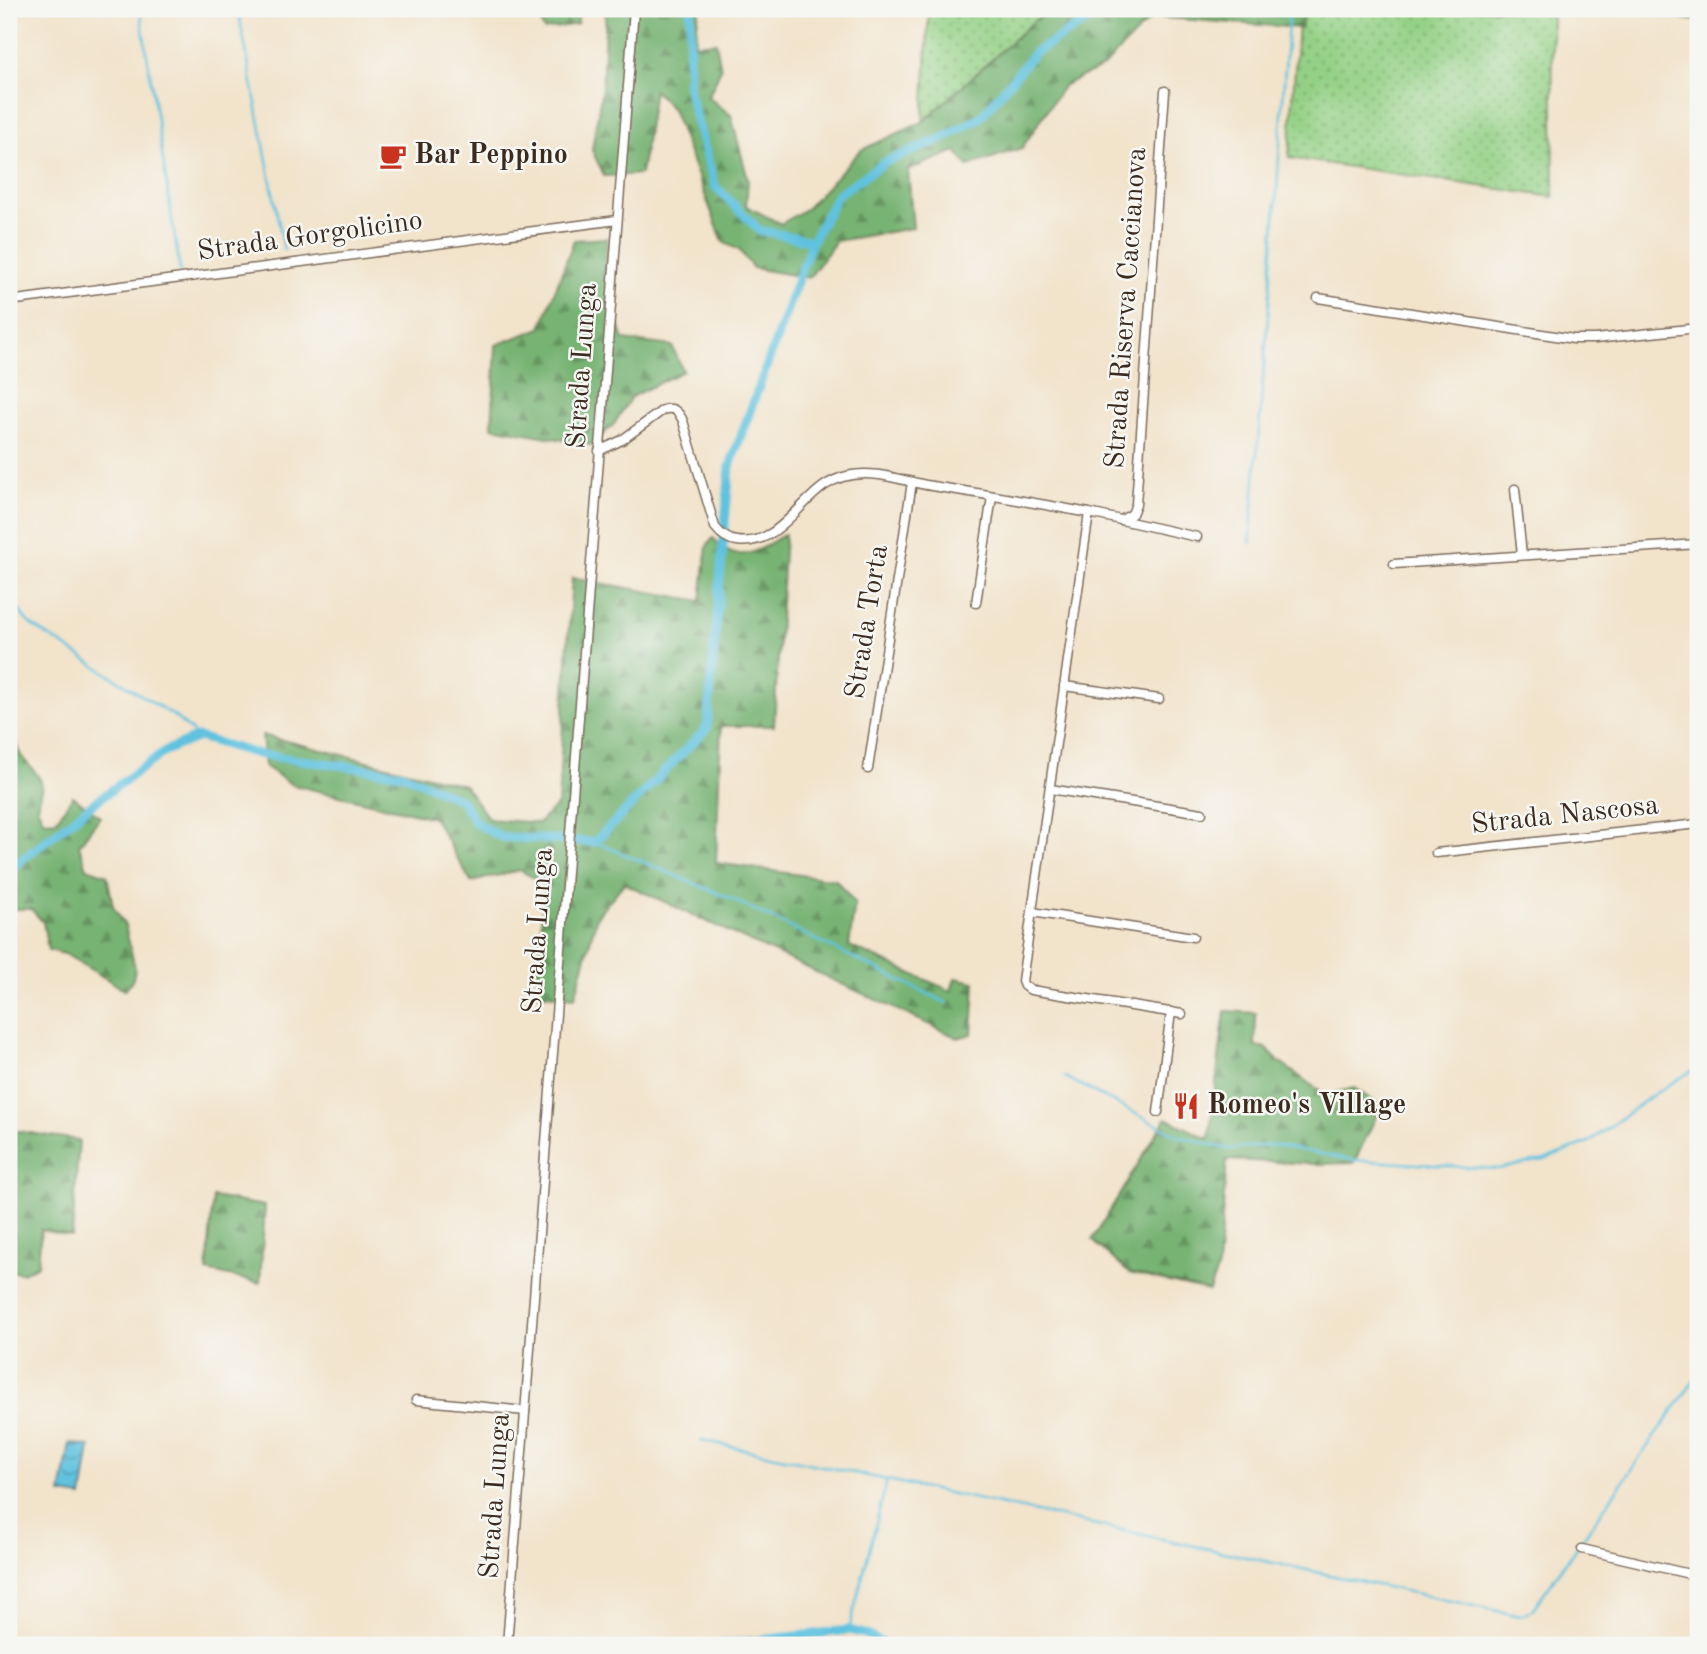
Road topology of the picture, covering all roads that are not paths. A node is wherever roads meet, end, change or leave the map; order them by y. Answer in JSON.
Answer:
{"nodes":[{"id":1,"x":634,"y":9,"type":"edge"},
{"id":2,"x":1165,"y":91,"type":"dead end"},
{"id":3,"x":617,"y":220,"type":"junction"},
{"id":4,"x":1318,"y":298,"type":"dead end"},
{"id":5,"x":9,"y":301,"type":"edge"},
{"id":6,"x":1698,"y":328,"type":"edge"},
{"id":7,"x":599,"y":451,"type":"junction"},
{"id":8,"x":912,"y":482,"type":"junction"},
{"id":9,"x":1515,"y":489,"type":"dead end"},
{"id":10,"x":992,"y":496,"type":"junction"},
{"id":11,"x":1089,"y":513,"type":"junction"},
{"id":12,"x":1121,"y":520,"type":"junction"},
{"id":13,"x":1196,"y":537,"type":"dead end"},
{"id":14,"x":1698,"y":544,"type":"edge"},
{"id":15,"x":1522,"y":555,"type":"junction"},
{"id":16,"x":1394,"y":564,"type":"dead end"},
{"id":17,"x":976,"y":603,"type":"dead end"},
{"id":18,"x":1064,"y":686,"type":"junction"},
{"id":19,"x":1159,"y":699,"type":"dead end"},
{"id":20,"x":868,"y":769,"type":"dead end"},
{"id":21,"x":1049,"y":789,"type":"junction"},
{"id":22,"x":1202,"y":813,"type":"dead end"},
{"id":23,"x":1698,"y":824,"type":"edge"},
{"id":24,"x":1436,"y":853,"type":"dead end"},
{"id":25,"x":1032,"y":912,"type":"junction"},
{"id":26,"x":1193,"y":937,"type":"dead end"},
{"id":27,"x":1171,"y":1012,"type":"junction"},
{"id":28,"x":1182,"y":1014,"type":"dead end"},
{"id":29,"x":1158,"y":1112,"type":"dead end"},
{"id":30,"x":416,"y":1400,"type":"dead end"},
{"id":31,"x":525,"y":1411,"type":"junction"},
{"id":32,"x":1582,"y":1549,"type":"dead end"},
{"id":33,"x":1698,"y":1576,"type":"edge"},
{"id":34,"x":507,"y":1645,"type":"edge"}],
"edges":[{"from":1,"to":3,"type":"street","name":"Strada Lunga"},
{"from":2,"to":12,"type":"street","name":"Strada Riserva Caccianova"},
{"from":3,"to":5,"type":"street","name":"Strada Gorgolicino"},
{"from":3,"to":7,"type":"street","name":"Strada Lunga"},
{"from":4,"to":6,"type":"street"},
{"from":7,"to":8,"type":"street"},
{"from":7,"to":31,"type":"street","name":"Strada Lunga"},
{"from":8,"to":10,"type":"street"},
{"from":8,"to":20,"type":"street","name":"Strada Torta"},
{"from":9,"to":15,"type":"street"},
{"from":10,"to":11,"type":"street"},
{"from":10,"to":17,"type":"street"},
{"from":11,"to":12,"type":"street"},
{"from":11,"to":18,"type":"street"},
{"from":12,"to":13,"type":"street"},
{"from":14,"to":15,"type":"street"},
{"from":15,"to":16,"type":"street"},
{"from":18,"to":19,"type":"street"},
{"from":18,"to":21,"type":"street"},
{"from":21,"to":22,"type":"street"},
{"from":21,"to":25,"type":"street"},
{"from":23,"to":24,"type":"street","name":"Strada Nascosa"},
{"from":25,"to":26,"type":"street"},
{"from":25,"to":27,"type":"street"},
{"from":27,"to":28,"type":"street"},
{"from":27,"to":29,"type":"street"},
{"from":30,"to":31,"type":"street"},
{"from":31,"to":34,"type":"street","name":"Strada Lunga"},
{"from":32,"to":33,"type":"street"}]}
